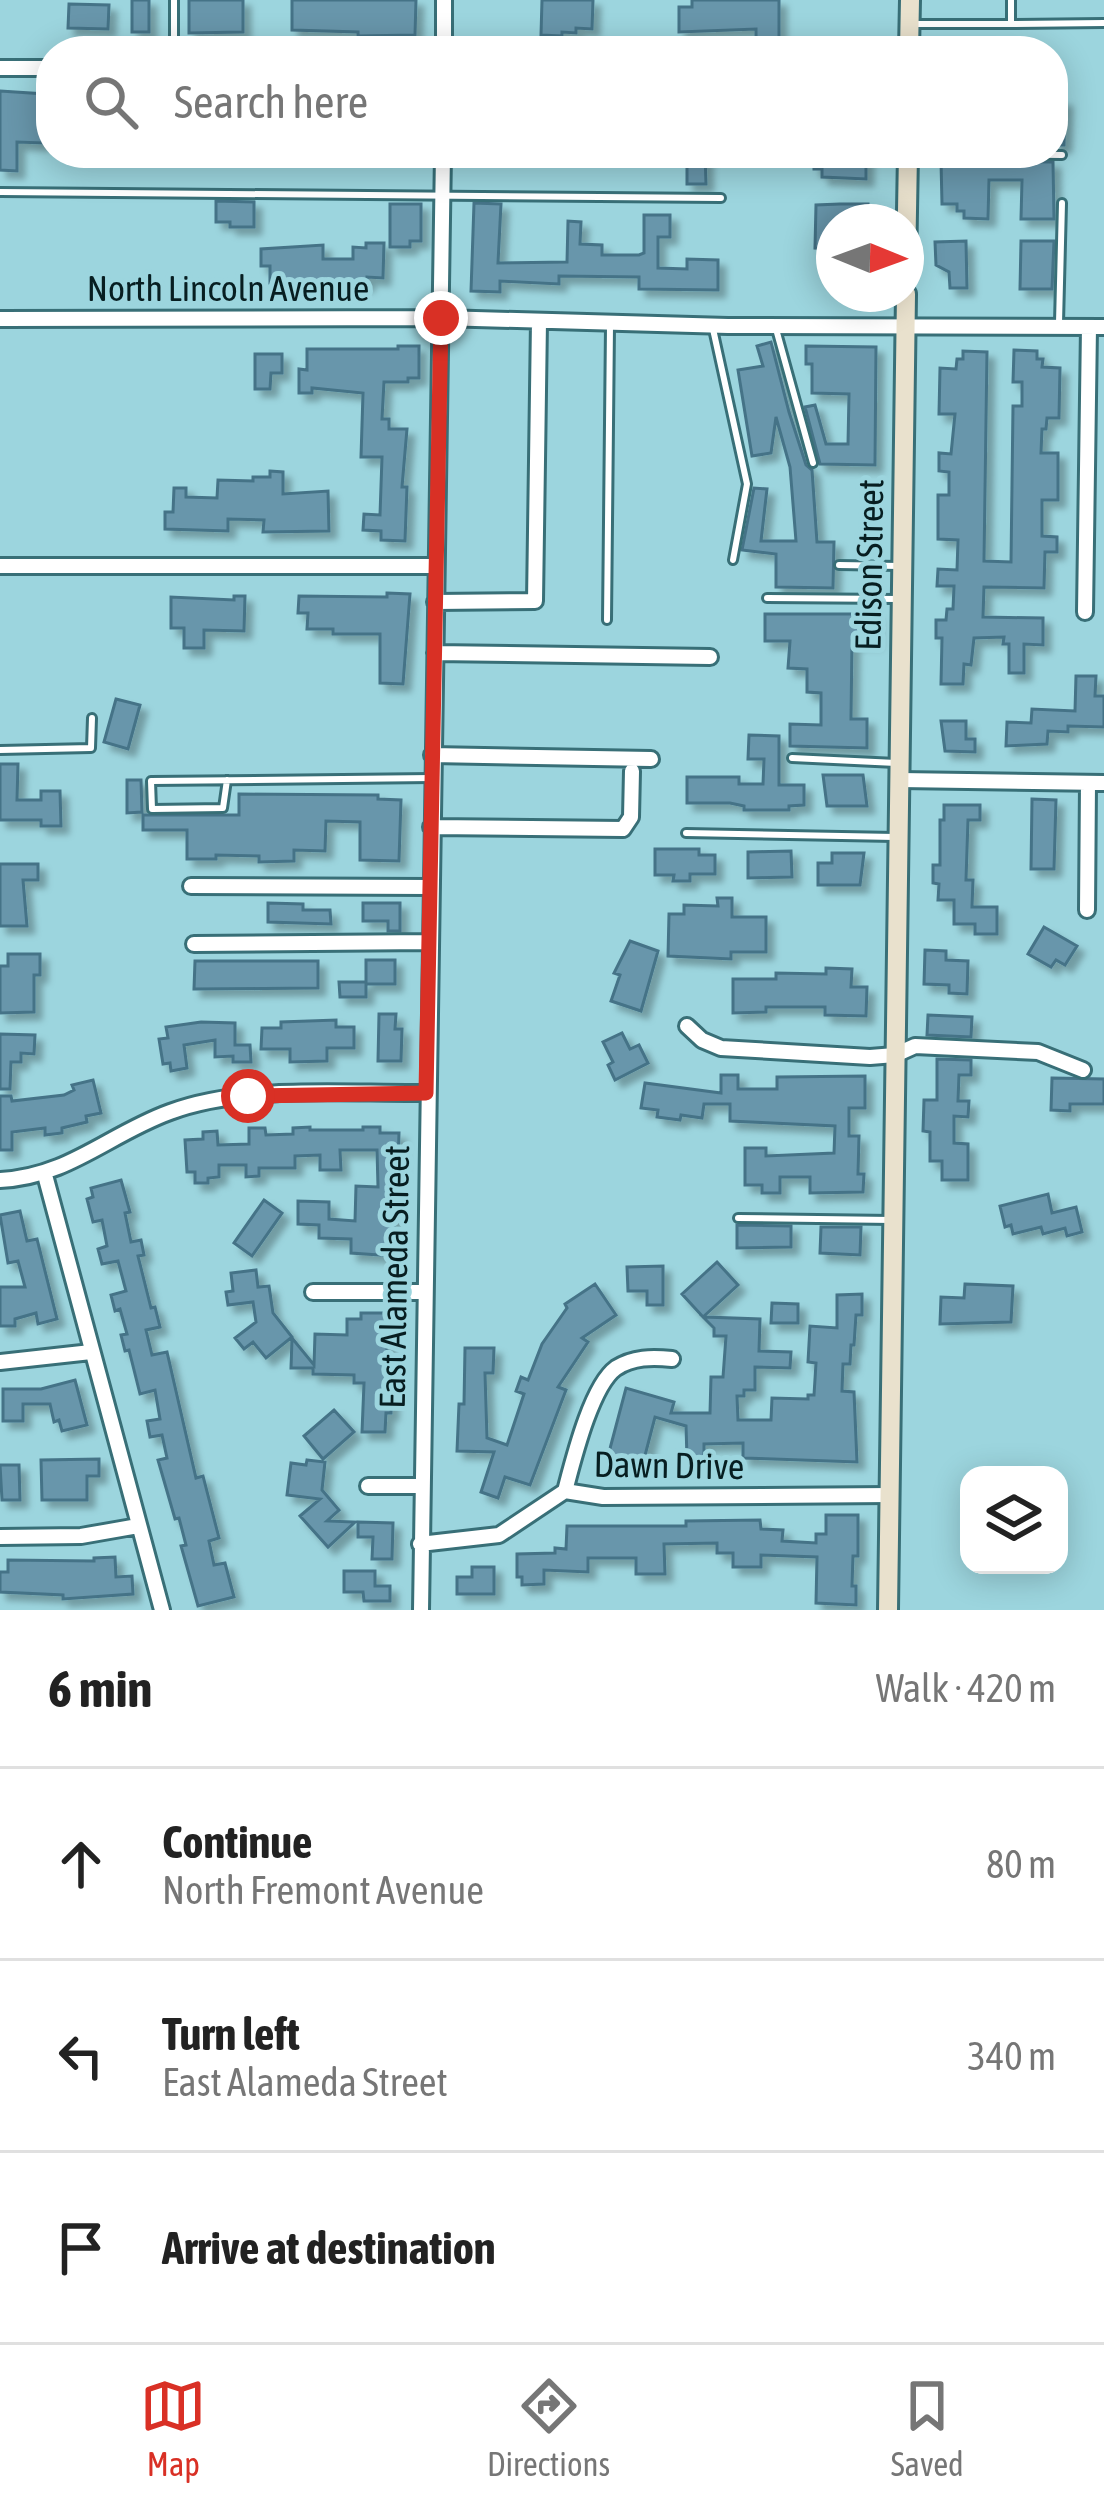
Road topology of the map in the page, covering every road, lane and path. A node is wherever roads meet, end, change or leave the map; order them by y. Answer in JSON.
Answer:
{"nodes":[{"id":1,"x":174,"y":0,"type":"edge"},
{"id":2,"x":444,"y":0,"type":"edge"},
{"id":3,"x":910,"y":0,"type":"edge"},
{"id":4,"x":1011,"y":0,"type":"edge"},
{"id":5,"x":1104,"y":23,"type":"edge"},
{"id":6,"x":909,"y":24,"type":"junction"},
{"id":7,"x":1011,"y":24,"type":"junction"},
{"id":8,"x":174,"y":36,"type":"edge"},
{"id":9,"x":444,"y":36,"type":"edge"},
{"id":10,"x":909,"y":36,"type":"edge"},
{"id":11,"x":0,"y":68,"type":"edge"},
{"id":12,"x":36,"y":68,"type":"edge"},
{"id":13,"x":443,"y":168,"type":"edge"},
{"id":14,"x":908,"y":168,"type":"edge"},
{"id":15,"x":0,"y":192,"type":"edge"},
{"id":16,"x":443,"y":194,"type":"junction"},
{"id":17,"x":721,"y":198,"type":"dead end"},
{"id":18,"x":1062,"y":203,"type":"dead end"},
{"id":19,"x":907,"y":204,"type":"edge"},
{"id":20,"x":905,"y":312,"type":"edge"},
{"id":21,"x":441,"y":318,"type":"junction"},
{"id":22,"x":0,"y":320,"type":"edge"},
{"id":23,"x":539,"y":320,"type":"junction"},
{"id":24,"x":610,"y":323,"type":"junction"},
{"id":25,"x":905,"y":324,"type":"junction"},
{"id":26,"x":776,"y":325,"type":"junction"},
{"id":27,"x":712,"y":326,"type":"junction"},
{"id":28,"x":1059,"y":326,"type":"junction"},
{"id":29,"x":1096,"y":327,"type":"edge"},
{"id":30,"x":813,"y":463,"type":"dead end"},
{"id":31,"x":733,"y":560,"type":"dead end"},
{"id":32,"x":839,"y":565,"type":"dead end"},
{"id":33,"x":0,"y":566,"type":"edge"},
{"id":34,"x":436,"y":566,"type":"junction"},
{"id":35,"x":902,"y":567,"type":"junction"},
{"id":36,"x":767,"y":598,"type":"dead end"},
{"id":37,"x":902,"y":599,"type":"junction"},
{"id":38,"x":435,"y":602,"type":"junction"},
{"id":39,"x":1085,"y":612,"type":"dead end"},
{"id":40,"x":607,"y":620,"type":"dead end"},
{"id":41,"x":434,"y":653,"type":"junction"},
{"id":42,"x":710,"y":657,"type":"dead end"},
{"id":43,"x":92,"y":718,"type":"dead end"},
{"id":44,"x":0,"y":750,"type":"edge"},
{"id":45,"x":433,"y":755,"type":"junction"},
{"id":46,"x":792,"y":758,"type":"dead end"},
{"id":47,"x":651,"y":759,"type":"dead end"},
{"id":48,"x":632,"y":771,"type":"dead end"},
{"id":49,"x":900,"y":771,"type":"junction"},
{"id":50,"x":432,"y":778,"type":"junction"},
{"id":51,"x":227,"y":780,"type":"junction"},
{"id":52,"x":1096,"y":784,"type":"edge"},
{"id":53,"x":431,"y":826,"type":"junction"},
{"id":54,"x":686,"y":832,"type":"dead end"},
{"id":55,"x":898,"y":837,"type":"junction"},
{"id":56,"x":191,"y":886,"type":"dead end"},
{"id":57,"x":430,"y":887,"type":"junction"},
{"id":58,"x":1088,"y":910,"type":"dead end"},
{"id":59,"x":430,"y":942,"type":"junction"},
{"id":60,"x":194,"y":944,"type":"dead end"},
{"id":61,"x":687,"y":1026,"type":"dead end"},
{"id":62,"x":895,"y":1055,"type":"junction"},
{"id":63,"x":1083,"y":1070,"type":"dead end"},
{"id":64,"x":426,"y":1093,"type":"junction"},
{"id":65,"x":44,"y":1175,"type":"junction"},
{"id":66,"x":0,"y":1180,"type":"edge"},
{"id":67,"x":738,"y":1218,"type":"dead end"},
{"id":68,"x":896,"y":1220,"type":"junction"},
{"id":69,"x":314,"y":1292,"type":"dead end"},
{"id":70,"x":424,"y":1292,"type":"junction"},
{"id":71,"x":91,"y":1352,"type":"junction"},
{"id":72,"x":672,"y":1359,"type":"dead end"},
{"id":73,"x":0,"y":1362,"type":"edge"},
{"id":74,"x":368,"y":1486,"type":"dead end"},
{"id":75,"x":421,"y":1486,"type":"junction"},
{"id":76,"x":565,"y":1491,"type":"junction"},
{"id":77,"x":891,"y":1495,"type":"junction"},
{"id":78,"x":138,"y":1526,"type":"junction"},
{"id":79,"x":0,"y":1537,"type":"edge"},
{"id":80,"x":420,"y":1544,"type":"junction"},
{"id":81,"x":162,"y":1610,"type":"edge"},
{"id":82,"x":421,"y":1610,"type":"edge"},
{"id":83,"x":888,"y":1610,"type":"edge"}],
"edges":[{"from":1,"to":8,"type":"lane"},
{"from":2,"to":9,"type":"street"},
{"from":3,"to":6,"type":"street"},
{"from":4,"to":7,"type":"lane"},
{"from":5,"to":7,"type":"lane"},
{"from":6,"to":7,"type":"lane"},
{"from":6,"to":10,"type":"street"},
{"from":11,"to":12,"type":"street"},
{"from":13,"to":16,"type":"street","name":"East Alameda Street"},
{"from":14,"to":19,"type":"street"},
{"from":15,"to":16,"type":"lane"},
{"from":16,"to":17,"type":"lane"},
{"from":16,"to":21,"type":"street","name":"East Alameda Street"},
{"from":18,"to":28,"type":"lane"},
{"from":20,"to":25,"type":"street","name":"Edison Street"},
{"from":21,"to":22,"type":"street","name":"North Lincoln Avenue"},
{"from":21,"to":23,"type":"street","name":"North Lincoln Avenue"},
{"from":21,"to":34,"type":"street","name":"East Alameda Street"},
{"from":23,"to":24,"type":"street","name":"North Lincoln Avenue"},
{"from":23,"to":38,"type":"street"},
{"from":24,"to":27,"type":"street","name":"North Lincoln Avenue"},
{"from":24,"to":40,"type":"lane"},
{"from":25,"to":26,"type":"street","name":"North Lincoln Avenue"},
{"from":25,"to":28,"type":"street","name":"North Lincoln Avenue"},
{"from":25,"to":35,"type":"street","name":"Edison Street"},
{"from":26,"to":27,"type":"street","name":"North Lincoln Avenue"},
{"from":26,"to":30,"type":"lane"},
{"from":27,"to":31,"type":"lane"},
{"from":28,"to":29,"type":"street","name":"North Lincoln Avenue"},
{"from":29,"to":39,"type":"street"},
{"from":32,"to":35,"type":"lane"},
{"from":33,"to":34,"type":"street"},
{"from":34,"to":38,"type":"street","name":"East Alameda Street"},
{"from":35,"to":37,"type":"street","name":"Edison Street"},
{"from":36,"to":37,"type":"lane"},
{"from":37,"to":49,"type":"street","name":"Edison Street"},
{"from":38,"to":41,"type":"street","name":"East Alameda Street"},
{"from":41,"to":42,"type":"street"},
{"from":41,"to":45,"type":"street","name":"East Alameda Street"},
{"from":43,"to":44,"type":"lane"},
{"from":45,"to":47,"type":"street"},
{"from":45,"to":50,"type":"street","name":"East Alameda Street"},
{"from":46,"to":49,"type":"lane"},
{"from":48,"to":53,"type":"street"},
{"from":49,"to":52,"type":"street"},
{"from":49,"to":55,"type":"street","name":"Edison Street"},
{"from":50,"to":51,"type":"lane"},
{"from":50,"to":53,"type":"street","name":"East Alameda Street"},
{"from":51,"to":51,"type":"lane"},
{"from":52,"to":58,"type":"street"},
{"from":53,"to":57,"type":"street","name":"East Alameda Street"},
{"from":54,"to":55,"type":"lane"},
{"from":55,"to":62,"type":"street","name":"Edison Street"},
{"from":56,"to":57,"type":"street"},
{"from":57,"to":59,"type":"street","name":"East Alameda Street"},
{"from":59,"to":60,"type":"street"},
{"from":59,"to":64,"type":"street","name":"East Alameda Street"},
{"from":61,"to":62,"type":"street"},
{"from":62,"to":63,"type":"street"},
{"from":62,"to":68,"type":"street","name":"Edison Street"},
{"from":64,"to":65,"type":"street"},
{"from":64,"to":70,"type":"street","name":"East Alameda Street"},
{"from":65,"to":66,"type":"street"},
{"from":65,"to":71,"type":"street"},
{"from":67,"to":68,"type":"lane"},
{"from":68,"to":77,"type":"street","name":"Edison Street"},
{"from":69,"to":70,"type":"street"},
{"from":70,"to":75,"type":"street","name":"East Alameda Street"},
{"from":71,"to":73,"type":"street"},
{"from":71,"to":78,"type":"street"},
{"from":72,"to":76,"type":"street"},
{"from":74,"to":75,"type":"street"},
{"from":75,"to":80,"type":"street","name":"East Alameda Street"},
{"from":76,"to":77,"type":"street","name":"Dawn Drive"},
{"from":76,"to":80,"type":"street","name":"Dawn Drive"},
{"from":77,"to":83,"type":"street","name":"Edison Street"},
{"from":78,"to":79,"type":"street"},
{"from":78,"to":81,"type":"street"},
{"from":80,"to":82,"type":"street","name":"East Alameda Street"}]}
